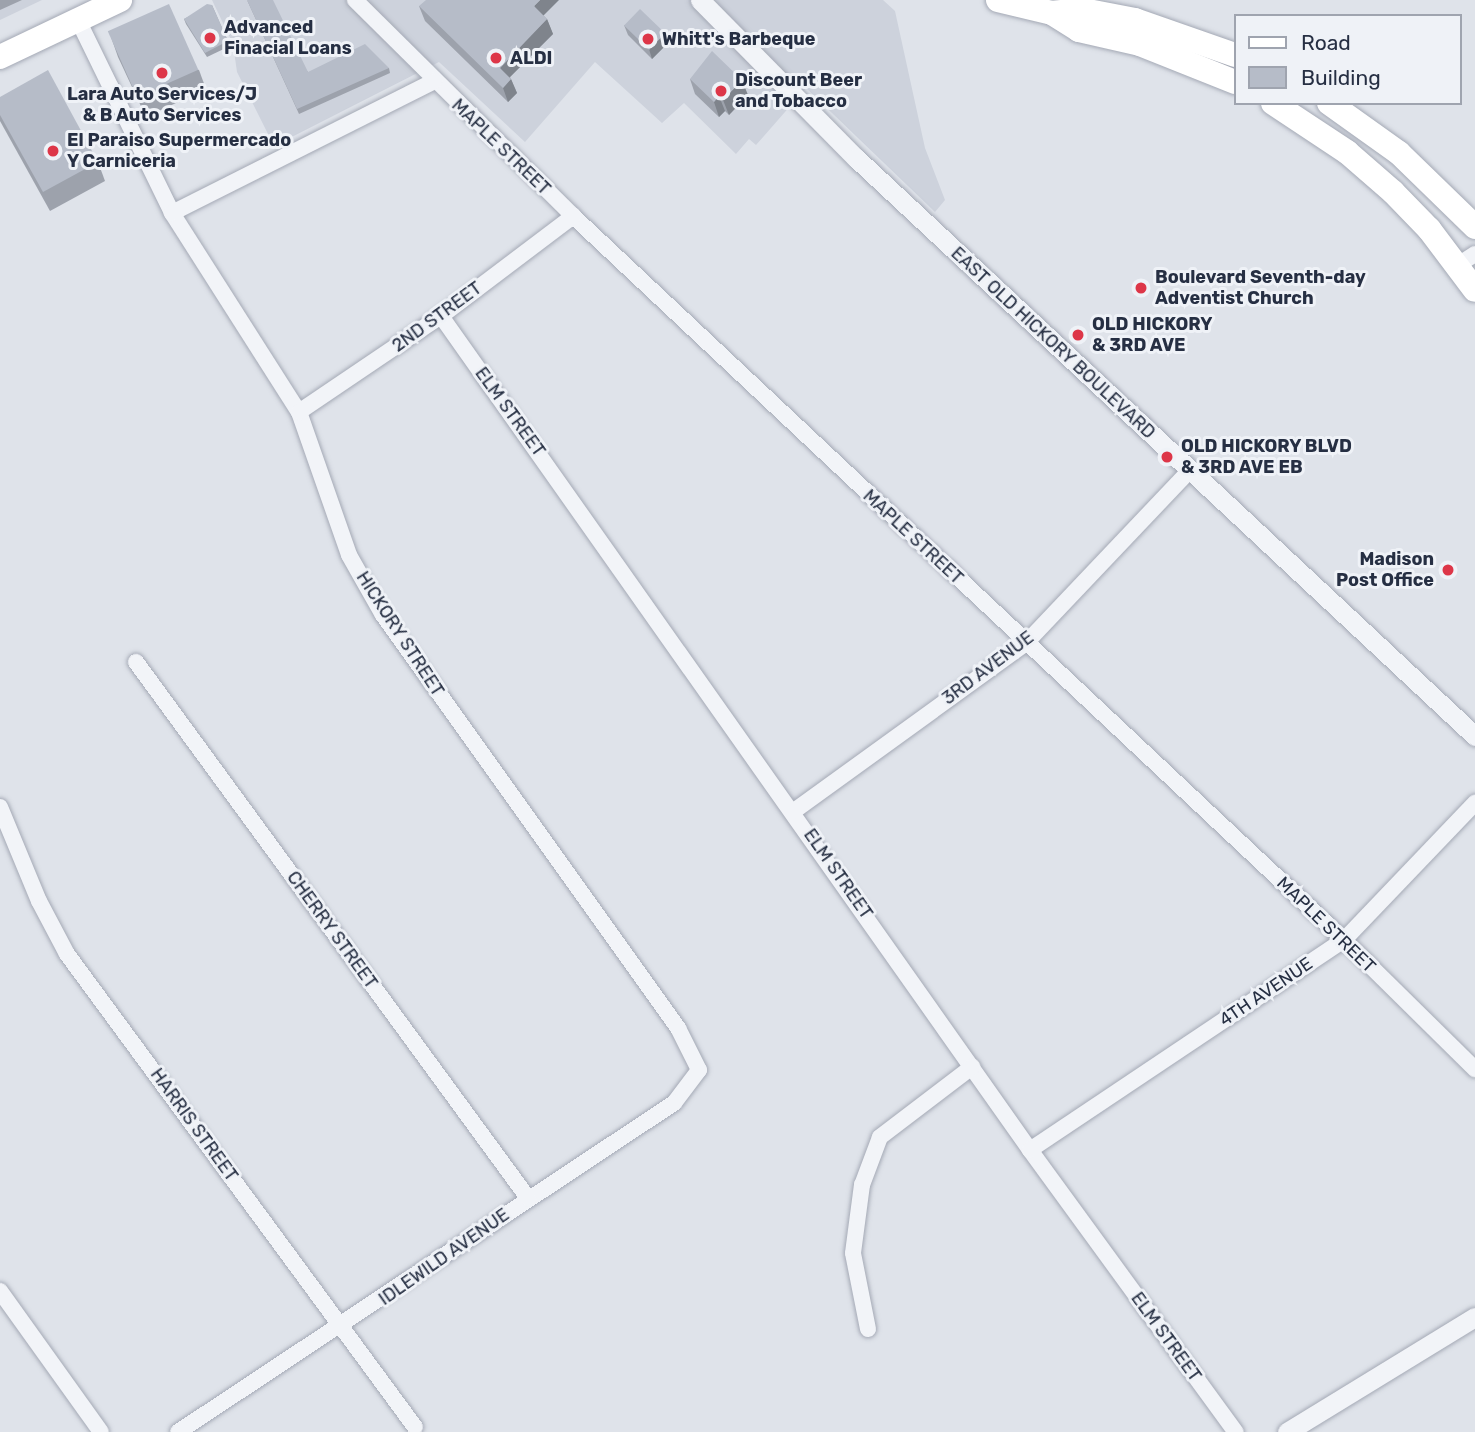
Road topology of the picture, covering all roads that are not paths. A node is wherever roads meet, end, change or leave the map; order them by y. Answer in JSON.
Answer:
{"nodes":[{"id":1,"x":120,"y":0,"type":"edge"},
{"id":2,"x":355,"y":0,"type":"edge"},
{"id":3,"x":700,"y":0,"type":"edge"},
{"id":4,"x":998,"y":0,"type":"edge"},
{"id":5,"x":1052,"y":13,"type":"junction"},
{"id":6,"x":78,"y":20,"type":"junction"},
{"id":7,"x":1234,"y":55,"type":"edge"},
{"id":8,"x":0,"y":57,"type":"edge"},
{"id":9,"x":434,"y":81,"type":"junction"},
{"id":10,"x":1234,"y":82,"type":"edge"},
{"id":11,"x":1276,"y":105,"type":"edge"},
{"id":12,"x":1332,"y":105,"type":"edge"},
{"id":13,"x":172,"y":213,"type":"junction"},
{"id":14,"x":573,"y":216,"type":"junction"},
{"id":15,"x":1475,"y":227,"type":"edge"},
{"id":16,"x":1467,"y":259,"type":"edge"},
{"id":17,"x":1475,"y":290,"type":"edge"},
{"id":18,"x":441,"y":316,"type":"junction"},
{"id":19,"x":299,"y":412,"type":"junction"},
{"id":20,"x":1189,"y":471,"type":"junction"},
{"id":21,"x":1026,"y":643,"type":"junction"},
{"id":22,"x":136,"y":662,"type":"dead end"},
{"id":23,"x":1475,"y":736,"type":"edge"},
{"id":24,"x":1475,"y":803,"type":"edge"},
{"id":25,"x":0,"y":807,"type":"edge"},
{"id":26,"x":794,"y":811,"type":"junction"},
{"id":27,"x":1344,"y":940,"type":"junction"},
{"id":28,"x":972,"y":1067,"type":"junction"},
{"id":29,"x":1475,"y":1069,"type":"edge"},
{"id":30,"x":699,"y":1070,"type":"joint"},
{"id":31,"x":1030,"y":1150,"type":"junction"},
{"id":32,"x":528,"y":1198,"type":"junction"},
{"id":33,"x":0,"y":1291,"type":"edge"},
{"id":34,"x":1475,"y":1317,"type":"edge"},
{"id":35,"x":342,"y":1326,"type":"junction"},
{"id":36,"x":868,"y":1329,"type":"dead end"},
{"id":37,"x":415,"y":1427,"type":"dead end"},
{"id":38,"x":101,"y":1432,"type":"edge"},
{"id":39,"x":178,"y":1432,"type":"edge"},
{"id":40,"x":1236,"y":1432,"type":"edge"},
{"id":41,"x":1287,"y":1432,"type":"edge"}],
"edges":[{"from":1,"to":6,"type":"main road"},
{"from":2,"to":9,"type":"street","name":"MAPLE STREET"},
{"from":3,"to":20,"type":"street","name":"EAST OLD HICKORY BOULEVARD"},
{"from":4,"to":5,"type":"main road"},
{"from":5,"to":7,"type":"main road"},
{"from":5,"to":10,"type":"main road"},
{"from":6,"to":8,"type":"main road"},
{"from":6,"to":13,"type":"street","name":"HICKORY STREET"},
{"from":9,"to":13,"type":"street"},
{"from":9,"to":14,"type":"street","name":"MAPLE STREET"},
{"from":11,"to":16,"type":"main road"},
{"from":12,"to":15,"type":"main road"},
{"from":13,"to":19,"type":"street","name":"HICKORY STREET"},
{"from":14,"to":18,"type":"street","name":"2ND STREET"},
{"from":14,"to":21,"type":"street","name":"MAPLE STREET"},
{"from":16,"to":17,"type":"main road"},
{"from":18,"to":19,"type":"street","name":"2ND STREET"},
{"from":18,"to":26,"type":"street","name":"ELM STREET"},
{"from":19,"to":30,"type":"street","name":"HICKORY STREET"},
{"from":20,"to":21,"type":"street","name":"3RD AVENUE"},
{"from":20,"to":23,"type":"street","name":"EAST OLD HICKORY BOULEVARD"},
{"from":21,"to":26,"type":"street","name":"3RD AVENUE"},
{"from":21,"to":27,"type":"street","name":"MAPLE STREET"},
{"from":22,"to":32,"type":"street","name":"CHERRY STREET"},
{"from":24,"to":27,"type":"street","name":"4TH AVENUE"},
{"from":25,"to":35,"type":"street","name":"HARRIS STREET"},
{"from":26,"to":28,"type":"street","name":"ELM STREET"},
{"from":27,"to":29,"type":"street","name":"MAPLE STREET"},
{"from":27,"to":31,"type":"street","name":"4TH AVENUE"},
{"from":28,"to":31,"type":"street","name":"ELM STREET"},
{"from":28,"to":36,"type":"street"},
{"from":30,"to":32,"type":"street","name":"IDLEWILD AVENUE"},
{"from":31,"to":40,"type":"street","name":"ELM STREET"},
{"from":32,"to":35,"type":"street","name":"IDLEWILD AVENUE"},
{"from":33,"to":38,"type":"street"},
{"from":34,"to":41,"type":"street"},
{"from":35,"to":37,"type":"street","name":"HARRIS STREET"},
{"from":35,"to":39,"type":"street","name":"IDLEWILD AVENUE"}]}
